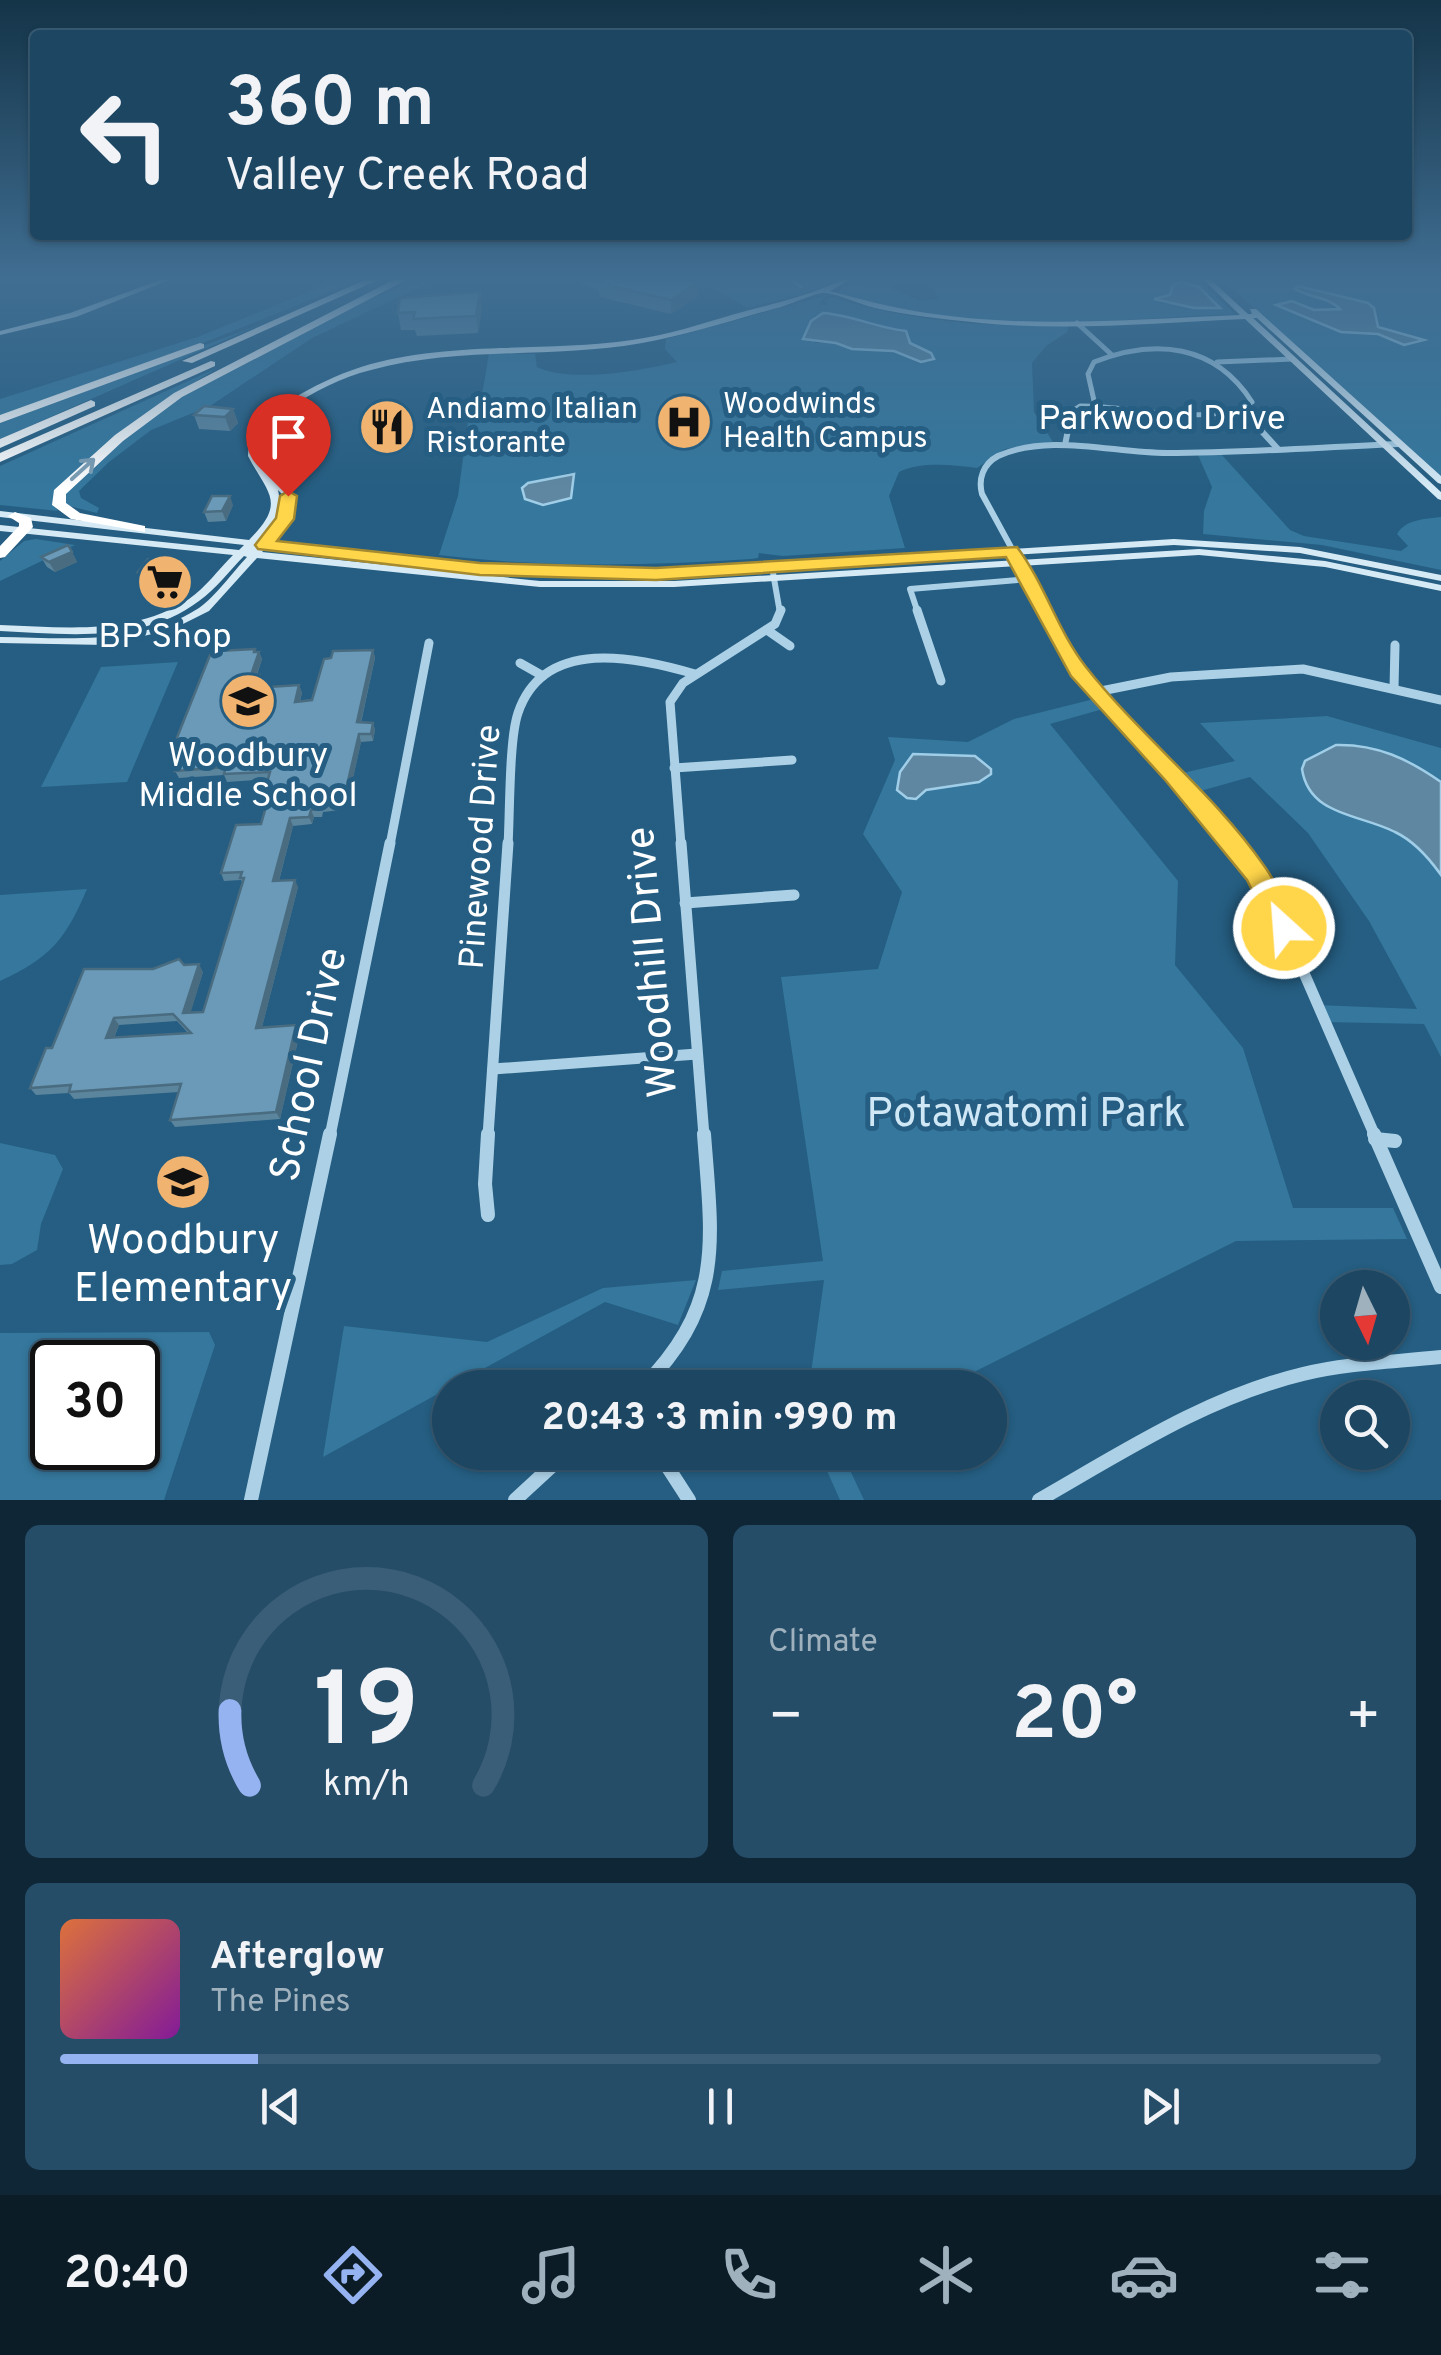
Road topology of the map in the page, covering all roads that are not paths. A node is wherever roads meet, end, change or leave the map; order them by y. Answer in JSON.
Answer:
{"nodes":[{"id":1,"x":193,"y":349,"type":"edge"},
{"id":2,"x":221,"y":349,"type":"edge"},
{"id":3,"x":235,"y":349,"type":"edge"},
{"id":4,"x":258,"y":349,"type":"edge"},
{"id":5,"x":508,"y":349,"type":"edge"},
{"id":6,"x":1106,"y":349,"type":"edge"},
{"id":7,"x":1281,"y":349,"type":"edge"},
{"id":8,"x":1294,"y":349,"type":"edge"},
{"id":9,"x":1112,"y":355,"type":"junction"},
{"id":10,"x":1292,"y":359,"type":"junction"},
{"id":11,"x":1217,"y":362,"type":"junction"},
{"id":12,"x":1095,"y":406,"type":"junction"},
{"id":13,"x":1240,"y":410,"type":"junction"},
{"id":14,"x":0,"y":419,"type":"edge"},
{"id":15,"x":0,"y":444,"type":"edge"},
{"id":16,"x":1383,"y":444,"type":"junction"},
{"id":17,"x":1399,"y":444,"type":"junction"},
{"id":18,"x":1066,"y":445,"type":"junction"},
{"id":19,"x":1278,"y":449,"type":"junction"},
{"id":20,"x":0,"y":460,"type":"edge"},
{"id":21,"x":267,"y":476,"type":"junction"},
{"id":22,"x":1441,"y":482,"type":"edge"},
{"id":23,"x":1441,"y":496,"type":"edge"},
{"id":24,"x":8,"y":515,"type":"edge"},
{"id":25,"x":0,"y":528,"type":"edge"},
{"id":26,"x":24,"y":530,"type":"junction"},
{"id":27,"x":140,"y":530,"type":"junction"},
{"id":28,"x":264,"y":545,"type":"junction"},
{"id":29,"x":252,"y":550,"type":"junction"},
{"id":30,"x":1011,"y":551,"type":"junction"},
{"id":31,"x":0,"y":554,"type":"edge"},
{"id":32,"x":240,"y":554,"type":"junction"},
{"id":33,"x":1019,"y":562,"type":"junction"},
{"id":34,"x":773,"y":572,"type":"junction"},
{"id":35,"x":1441,"y":578,"type":"edge"},
{"id":36,"x":1029,"y":579,"type":"junction"},
{"id":37,"x":1441,"y":588,"type":"edge"},
{"id":38,"x":0,"y":628,"type":"edge"},
{"id":39,"x":767,"y":630,"type":"junction"},
{"id":40,"x":0,"y":640,"type":"edge"},
{"id":41,"x":429,"y":642,"type":"dead end"},
{"id":42,"x":1395,"y":645,"type":"dead end"},
{"id":43,"x":790,"y":646,"type":"dead end"},
{"id":44,"x":520,"y":663,"type":"dead end"},
{"id":45,"x":695,"y":674,"type":"junction"},
{"id":46,"x":543,"y":676,"type":"junction"},
{"id":47,"x":941,"y":681,"type":"dead end"},
{"id":48,"x":1394,"y":688,"type":"junction"},
{"id":49,"x":1096,"y":692,"type":"junction"},
{"id":50,"x":1441,"y":700,"type":"edge"},
{"id":51,"x":792,"y":760,"type":"dead end"},
{"id":52,"x":674,"y":768,"type":"junction"},
{"id":53,"x":794,"y":895,"type":"dead end"},
{"id":54,"x":686,"y":903,"type":"junction"},
{"id":55,"x":1282,"y":961,"type":"dead end"},
{"id":56,"x":1298,"y":961,"type":"junction"},
{"id":57,"x":697,"y":1054,"type":"junction"},
{"id":58,"x":493,"y":1068,"type":"junction"},
{"id":59,"x":1376,"y":1140,"type":"junction"},
{"id":60,"x":1395,"y":1141,"type":"dead end"},
{"id":61,"x":488,"y":1216,"type":"dead end"},
{"id":62,"x":1441,"y":1286,"type":"edge"},
{"id":63,"x":1441,"y":1358,"type":"edge"},
{"id":64,"x":661,"y":1370,"type":"edge"},
{"id":65,"x":548,"y":1470,"type":"edge"},
{"id":66,"x":670,"y":1470,"type":"edge"},
{"id":67,"x":251,"y":1500,"type":"edge"},
{"id":68,"x":514,"y":1500,"type":"edge"},
{"id":69,"x":689,"y":1500,"type":"edge"},
{"id":70,"x":1039,"y":1500,"type":"edge"}],
"edges":[{"from":1,"to":14,"type":"highway"},
{"from":2,"to":15,"type":"highway"},
{"from":3,"to":20,"type":"highway"},
{"from":27,"to":4,"type":"highway","one_way":true},
{"from":5,"to":21,"type":"main road"},
{"from":6,"to":9,"type":"street"},
{"from":7,"to":10,"type":"main road"},
{"from":8,"to":17,"type":"main road"},
{"from":9,"to":11,"type":"street"},
{"from":9,"to":12,"type":"street"},
{"from":10,"to":11,"type":"street"},
{"from":10,"to":16,"type":"main road"},
{"from":11,"to":13,"type":"street"},
{"from":12,"to":13,"type":"street"},
{"from":12,"to":18,"type":"street"},
{"from":13,"to":19,"type":"street"},
{"from":16,"to":17,"type":"street","name":"Parkwood Drive"},
{"from":16,"to":19,"type":"street","name":"Parkwood Drive"},
{"from":16,"to":23,"type":"main road"},
{"from":17,"to":22,"type":"main road"},
{"from":18,"to":19,"type":"street","name":"Parkwood Drive"},
{"from":18,"to":30,"type":"street","name":"Parkwood Drive"},
{"from":21,"to":28,"type":"main road"},
{"from":21,"to":29,"type":"main road"},
{"from":24,"to":26,"type":"highway"},
{"from":24,"to":27,"type":"main road"},
{"from":25,"to":26,"type":"main road"},
{"from":26,"to":31,"type":"highway"},
{"from":26,"to":32,"type":"main road"},
{"from":27,"to":29,"type":"main road"},
{"from":28,"to":29,"type":"main road"},
{"from":28,"to":34,"type":"main road"},
{"from":29,"to":32,"type":"main road"},
{"from":29,"to":34,"type":"main road"},
{"from":29,"to":40,"type":"main road"},
{"from":30,"to":33,"type":"street","name":"Parkwood Drive"},
{"from":30,"to":34,"type":"main road"},
{"from":30,"to":35,"type":"main road"},
{"from":32,"to":38,"type":"main road"},
{"from":33,"to":34,"type":"main road"},
{"from":33,"to":36,"type":"street","name":"Parkwood Drive"},
{"from":33,"to":37,"type":"main road"},
{"from":34,"to":39,"type":"street"},
{"from":36,"to":47,"type":"street"},
{"from":36,"to":49,"type":"street","name":"Parkwood Drive"},
{"from":39,"to":43,"type":"street"},
{"from":39,"to":45,"type":"street","name":"Woodhill Drive"},
{"from":41,"to":67,"type":"street","name":"School Drive"},
{"from":42,"to":48,"type":"street"},
{"from":44,"to":46,"type":"street"},
{"from":45,"to":46,"type":"street"},
{"from":45,"to":52,"type":"street","name":"Woodhill Drive"},
{"from":46,"to":58,"type":"street","name":"Pinewood Drive"},
{"from":48,"to":49,"type":"street"},
{"from":48,"to":50,"type":"street"},
{"from":49,"to":56,"type":"street","name":"Parkwood Drive"},
{"from":51,"to":52,"type":"street"},
{"from":52,"to":54,"type":"street","name":"Woodhill Drive"},
{"from":53,"to":54,"type":"street"},
{"from":54,"to":57,"type":"street","name":"Woodhill Drive"},
{"from":55,"to":56,"type":"street"},
{"from":56,"to":59,"type":"street","name":"Parkwood Drive"},
{"from":57,"to":58,"type":"street"},
{"from":57,"to":64,"type":"street","name":"Woodhill Drive"},
{"from":58,"to":61,"type":"street","name":"Pinewood Drive"},
{"from":59,"to":60,"type":"street"},
{"from":59,"to":62,"type":"street","name":"Parkwood Drive"},
{"from":63,"to":70,"type":"street"},
{"from":65,"to":68,"type":"street"},
{"from":66,"to":69,"type":"street"}]}
